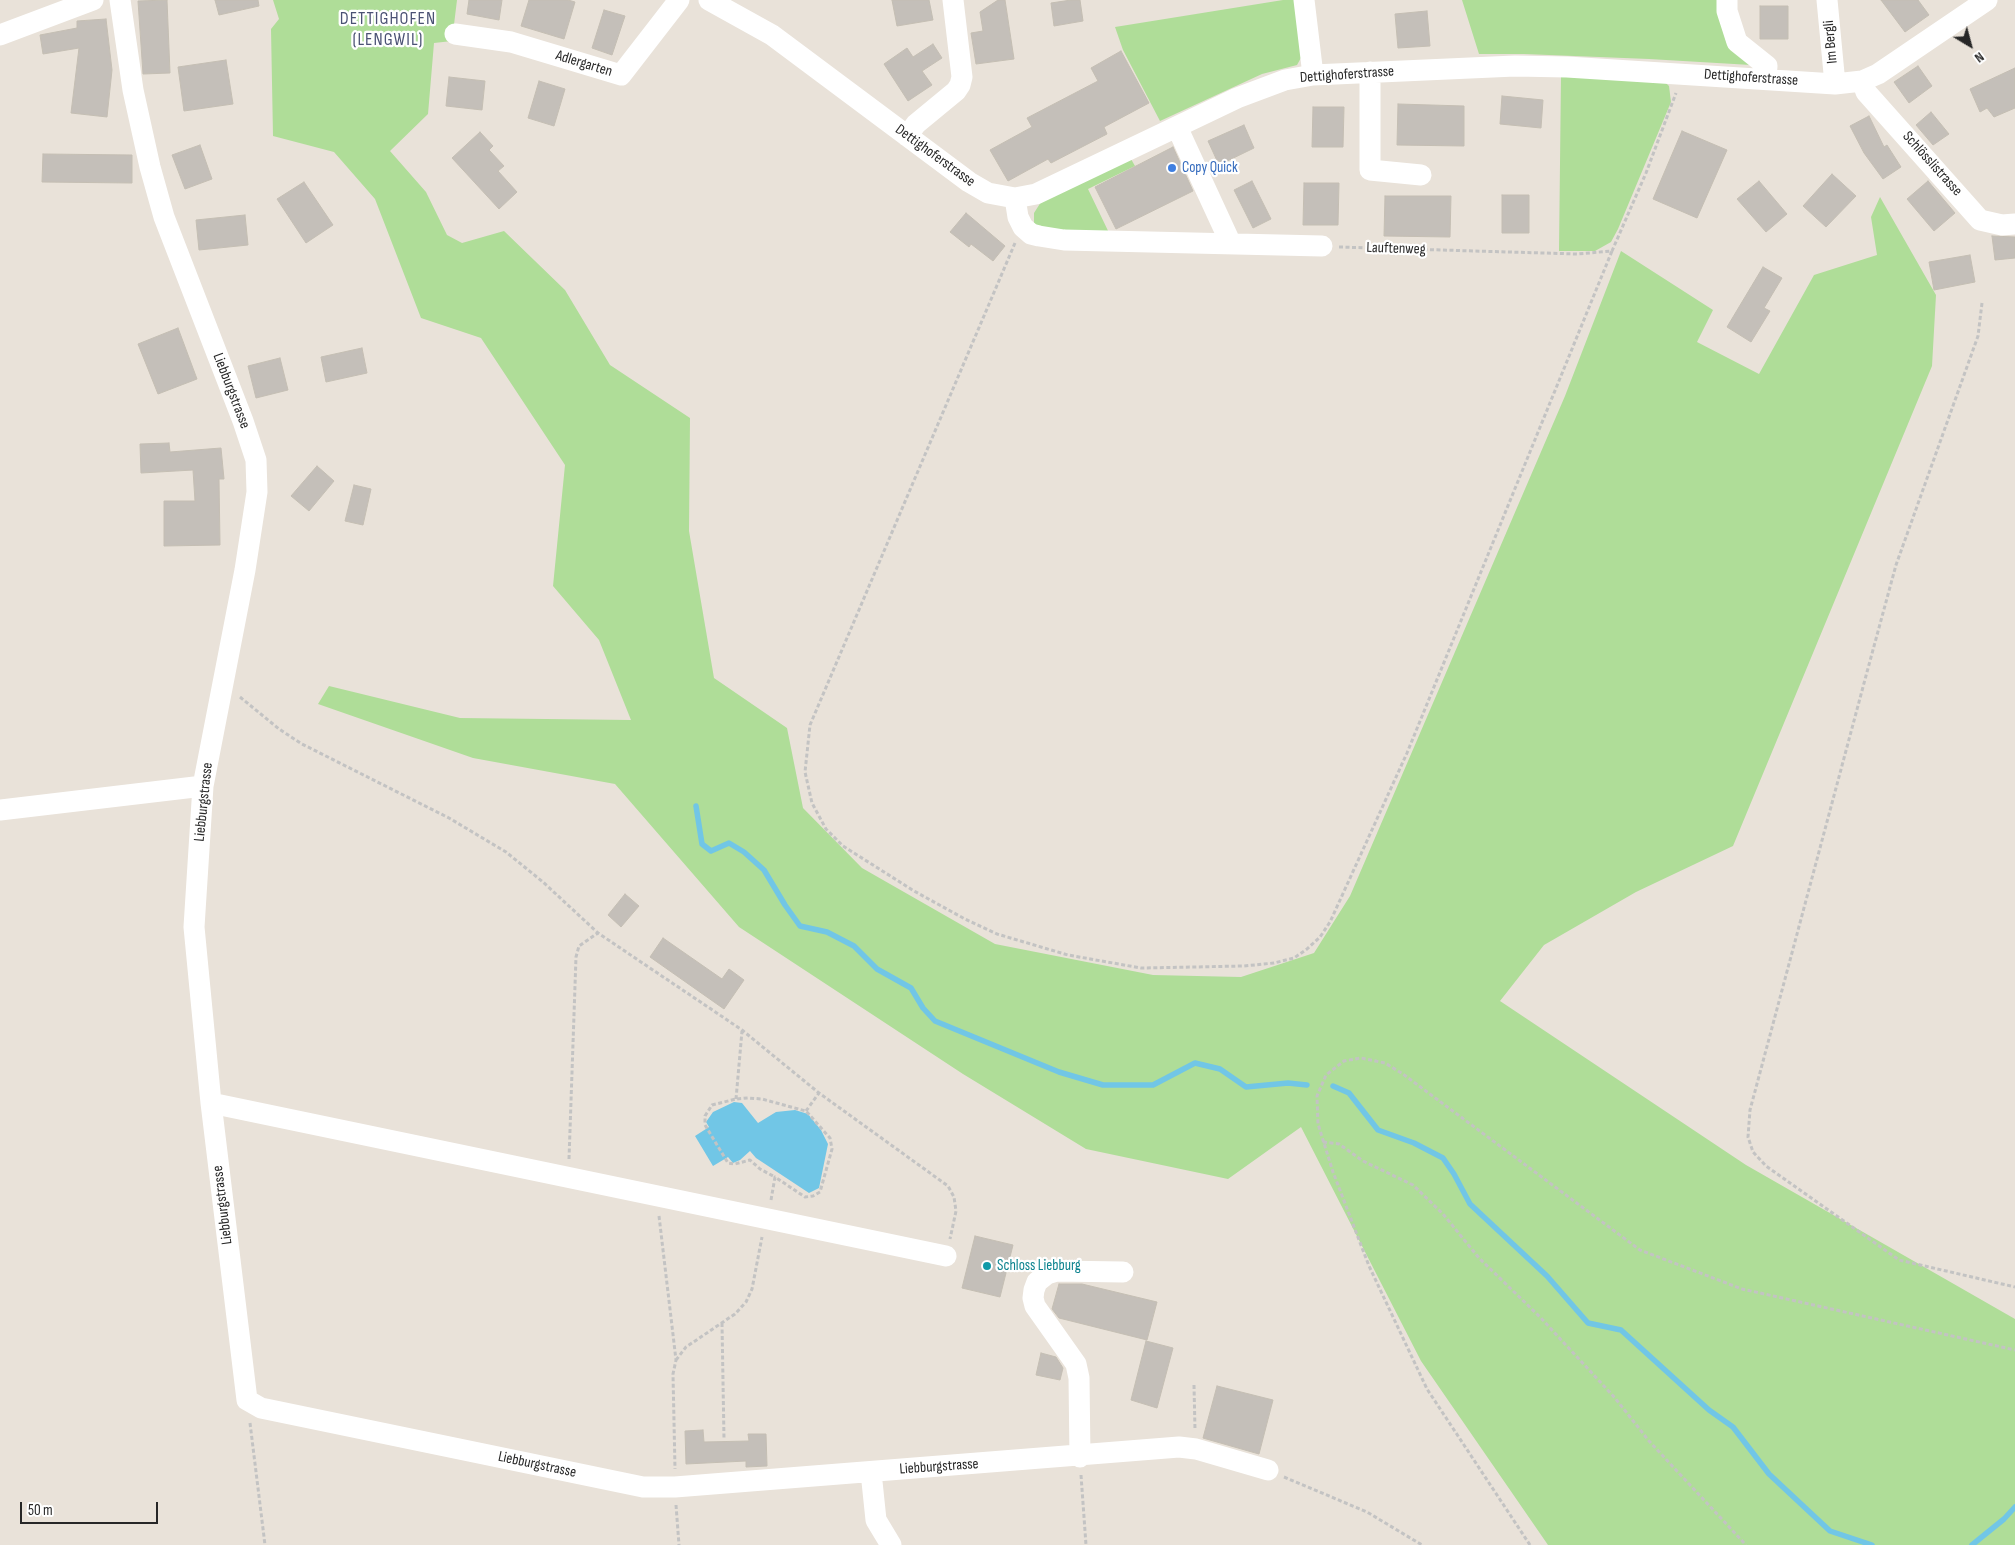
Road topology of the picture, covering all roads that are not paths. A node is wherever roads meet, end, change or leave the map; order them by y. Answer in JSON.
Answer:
{"nodes":[{"id":1,"x":93,"y":0,"type":"edge"},
{"id":2,"x":120,"y":0,"type":"edge"},
{"id":3,"x":679,"y":0,"type":"edge"},
{"id":4,"x":709,"y":0,"type":"edge"},
{"id":5,"x":953,"y":0,"type":"edge"},
{"id":6,"x":1304,"y":0,"type":"edge"},
{"id":7,"x":1727,"y":0,"type":"edge"},
{"id":8,"x":1827,"y":0,"type":"edge"},
{"id":9,"x":1982,"y":1,"type":"edge"},
{"id":10,"x":455,"y":34,"type":"dead end"},
{"id":11,"x":0,"y":35,"type":"edge"},
{"id":12,"x":1370,"y":72,"type":"junction"},
{"id":13,"x":1313,"y":75,"type":"junction"},
{"id":14,"x":1766,"y":79,"type":"junction"},
{"id":15,"x":1862,"y":81,"type":"junction"},
{"id":16,"x":1835,"y":84,"type":"junction"},
{"id":17,"x":1177,"y":127,"type":"junction"},
{"id":18,"x":908,"y":136,"type":"junction"},
{"id":19,"x":1421,"y":175,"type":"dead end"},
{"id":20,"x":1015,"y":198,"type":"junction"},
{"id":21,"x":2015,"y":224,"type":"edge"},
{"id":22,"x":1231,"y":244,"type":"junction"},
{"id":23,"x":1322,"y":246,"type":"road end"},
{"id":24,"x":203,"y":786,"type":"junction"},
{"id":25,"x":0,"y":810,"type":"edge"},
{"id":26,"x":211,"y":1103,"type":"junction"},
{"id":27,"x":946,"y":1256,"type":"road end"},
{"id":28,"x":1123,"y":1272,"type":"dead end"},
{"id":29,"x":1080,"y":1457,"type":"junction"},
{"id":30,"x":1268,"y":1470,"type":"road end"},
{"id":31,"x":871,"y":1472,"type":"junction"},
{"id":32,"x":891,"y":1545,"type":"edge"}],
"edges":[{"from":1,"to":11,"type":"street"},
{"from":2,"to":24,"type":"street","name":"Liebburgstrasse"},
{"from":3,"to":10,"type":"street","name":"Adlergarten"},
{"from":4,"to":18,"type":"street","name":"Dettighoferstrasse"},
{"from":5,"to":18,"type":"street"},
{"from":6,"to":13,"type":"street"},
{"from":7,"to":14,"type":"street"},
{"from":8,"to":16,"type":"street","name":"Im Bergli"},
{"from":9,"to":15,"type":"street","name":"Dettighoferstrasse"},
{"from":12,"to":13,"type":"street","name":"Dettighoferstrasse"},
{"from":12,"to":14,"type":"street","name":"Dettighoferstrasse"},
{"from":12,"to":19,"type":"street"},
{"from":13,"to":17,"type":"street","name":"Dettighoferstrasse"},
{"from":14,"to":16,"type":"street","name":"Dettighoferstrasse"},
{"from":15,"to":16,"type":"street","name":"Dettighoferstrasse"},
{"from":15,"to":21,"type":"street","name":"Schlösslistrasse"},
{"from":17,"to":20,"type":"street","name":"Dettighoferstrasse"},
{"from":17,"to":22,"type":"street"},
{"from":18,"to":20,"type":"street","name":"Dettighoferstrasse"},
{"from":20,"to":22,"type":"street"},
{"from":22,"to":23,"type":"street"},
{"from":24,"to":25,"type":"street"},
{"from":24,"to":26,"type":"street","name":"Liebburgstrasse"},
{"from":26,"to":27,"type":"street"},
{"from":26,"to":31,"type":"street","name":"Liebburgstrasse"},
{"from":28,"to":29,"type":"street"},
{"from":29,"to":30,"type":"street","name":"Liebburgstrasse"},
{"from":29,"to":31,"type":"street","name":"Liebburgstrasse"},
{"from":31,"to":32,"type":"street"}]}
